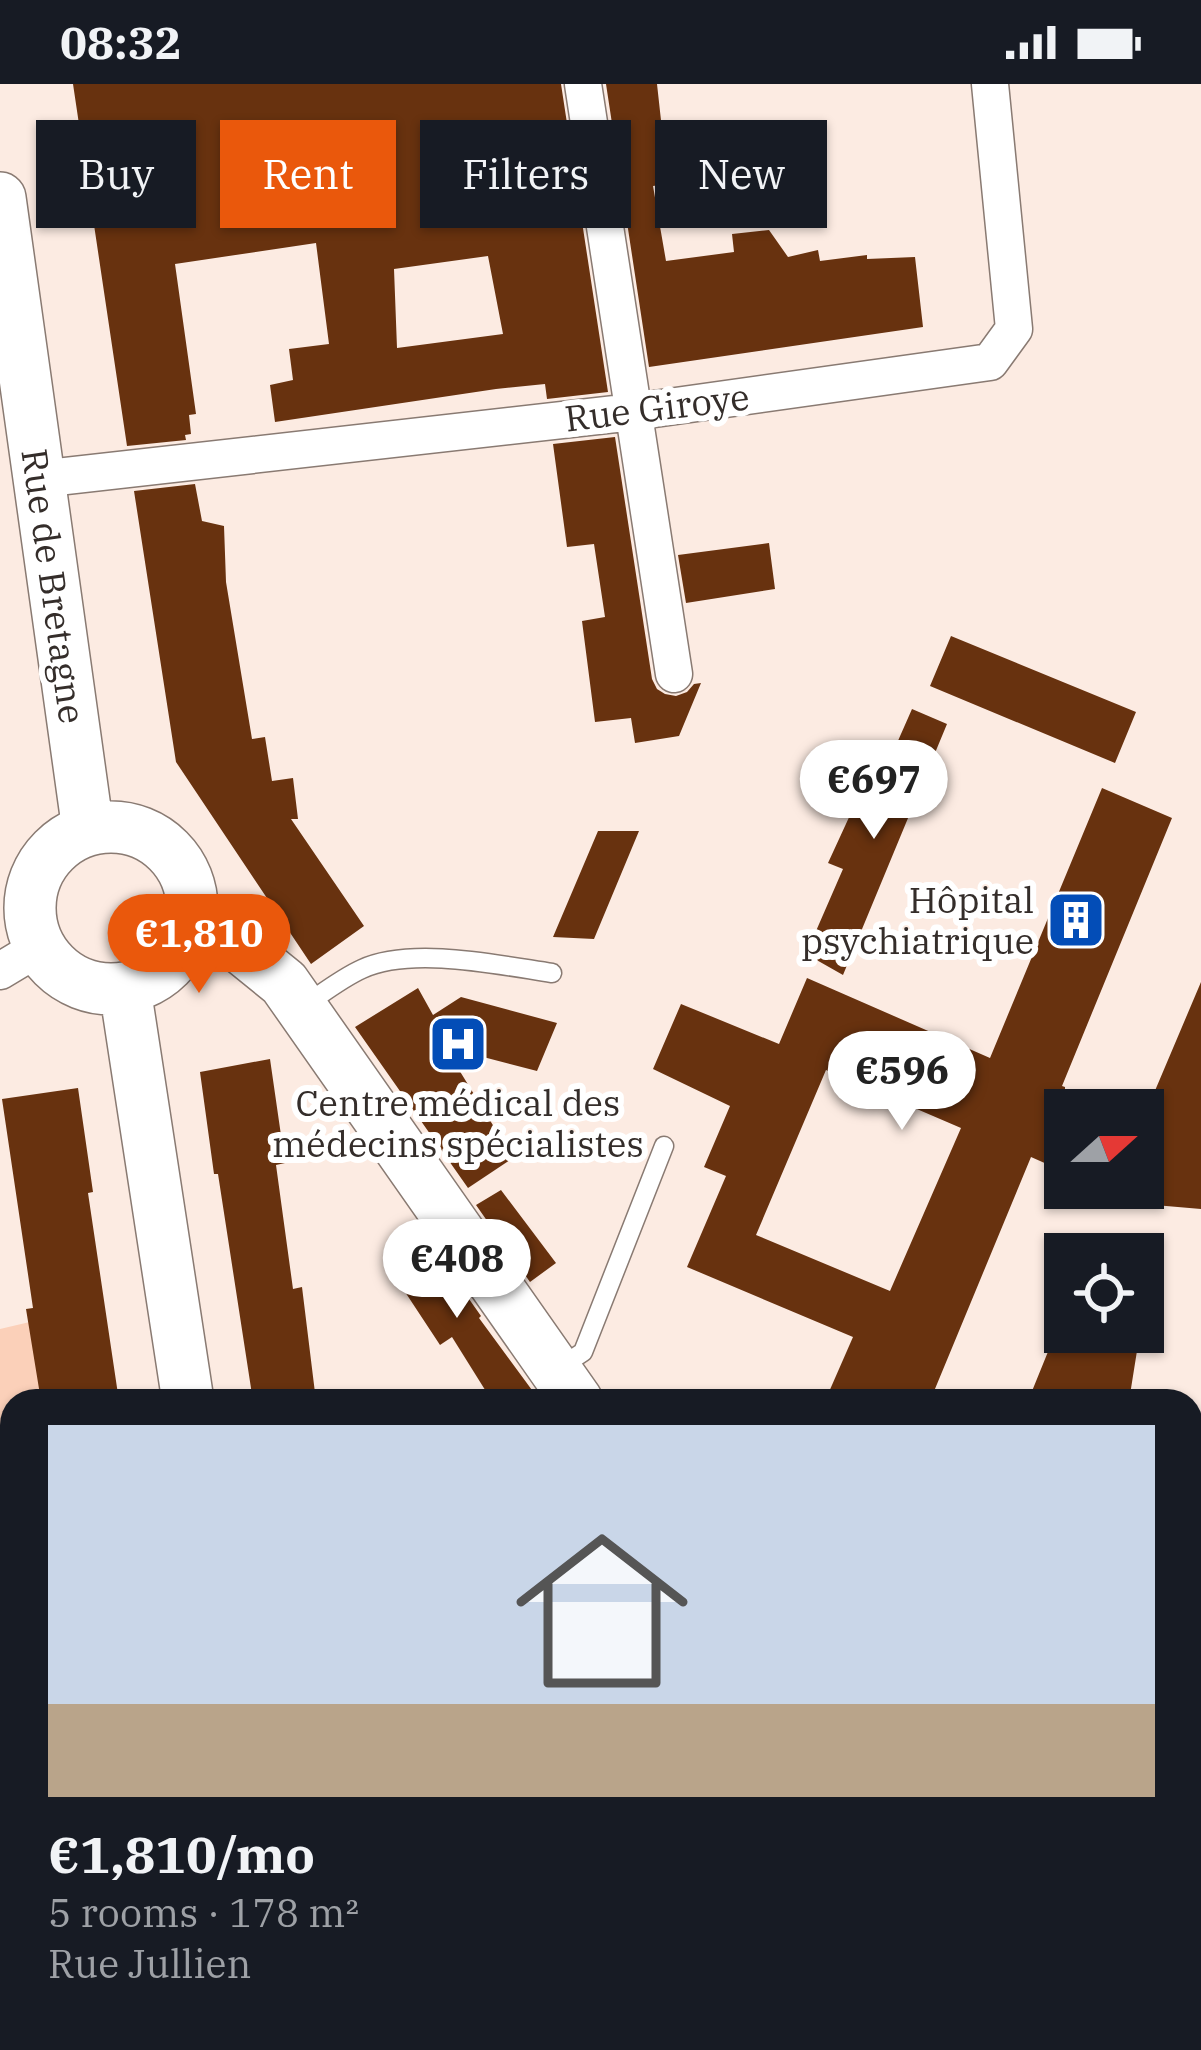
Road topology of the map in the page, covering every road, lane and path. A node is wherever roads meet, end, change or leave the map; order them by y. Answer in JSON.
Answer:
{"nodes":[{"id":1,"x":583,"y":84,"type":"edge"},
{"id":2,"x":990,"y":84,"type":"edge"},
{"id":3,"x":0,"y":198,"type":"edge"},
{"id":4,"x":633,"y":412,"type":"junction"},
{"id":5,"x":39,"y":479,"type":"junction"},
{"id":6,"x":674,"y":674,"type":"dead end"},
{"id":7,"x":88,"y":830,"type":"junction"},
{"id":8,"x":191,"y":922,"type":"junction"},
{"id":9,"x":10,"y":966,"type":"edge"},
{"id":10,"x":552,"y":973,"type":"dead end"},
{"id":11,"x":125,"y":988,"type":"junction"},
{"id":12,"x":301,"y":1008,"type":"junction"},
{"id":13,"x":664,"y":1146,"type":"dead end"},
{"id":14,"x":566,"y":1386,"type":"edge"},
{"id":15,"x":186,"y":1389,"type":"edge"}],
"edges":[{"from":1,"to":4,"type":"street"},
{"from":2,"to":4,"type":"street","name":"Rue Giroye"},
{"from":3,"to":5,"type":"street","name":"Rue de Bretagne"},
{"from":4,"to":5,"type":"street","name":"Rue Giroye"},
{"from":4,"to":6,"type":"street"},
{"from":5,"to":7,"type":"street","name":"Rue de Bretagne"},
{"from":7,"to":8,"type":"street"},
{"from":7,"to":9,"type":"street"},
{"from":8,"to":11,"type":"street"},
{"from":8,"to":12,"type":"street"},
{"from":9,"to":11,"type":"street"},
{"from":10,"to":12,"type":"lane"},
{"from":11,"to":15,"type":"street"},
{"from":12,"to":14,"type":"street"},
{"from":13,"to":14,"type":"lane"}]}
